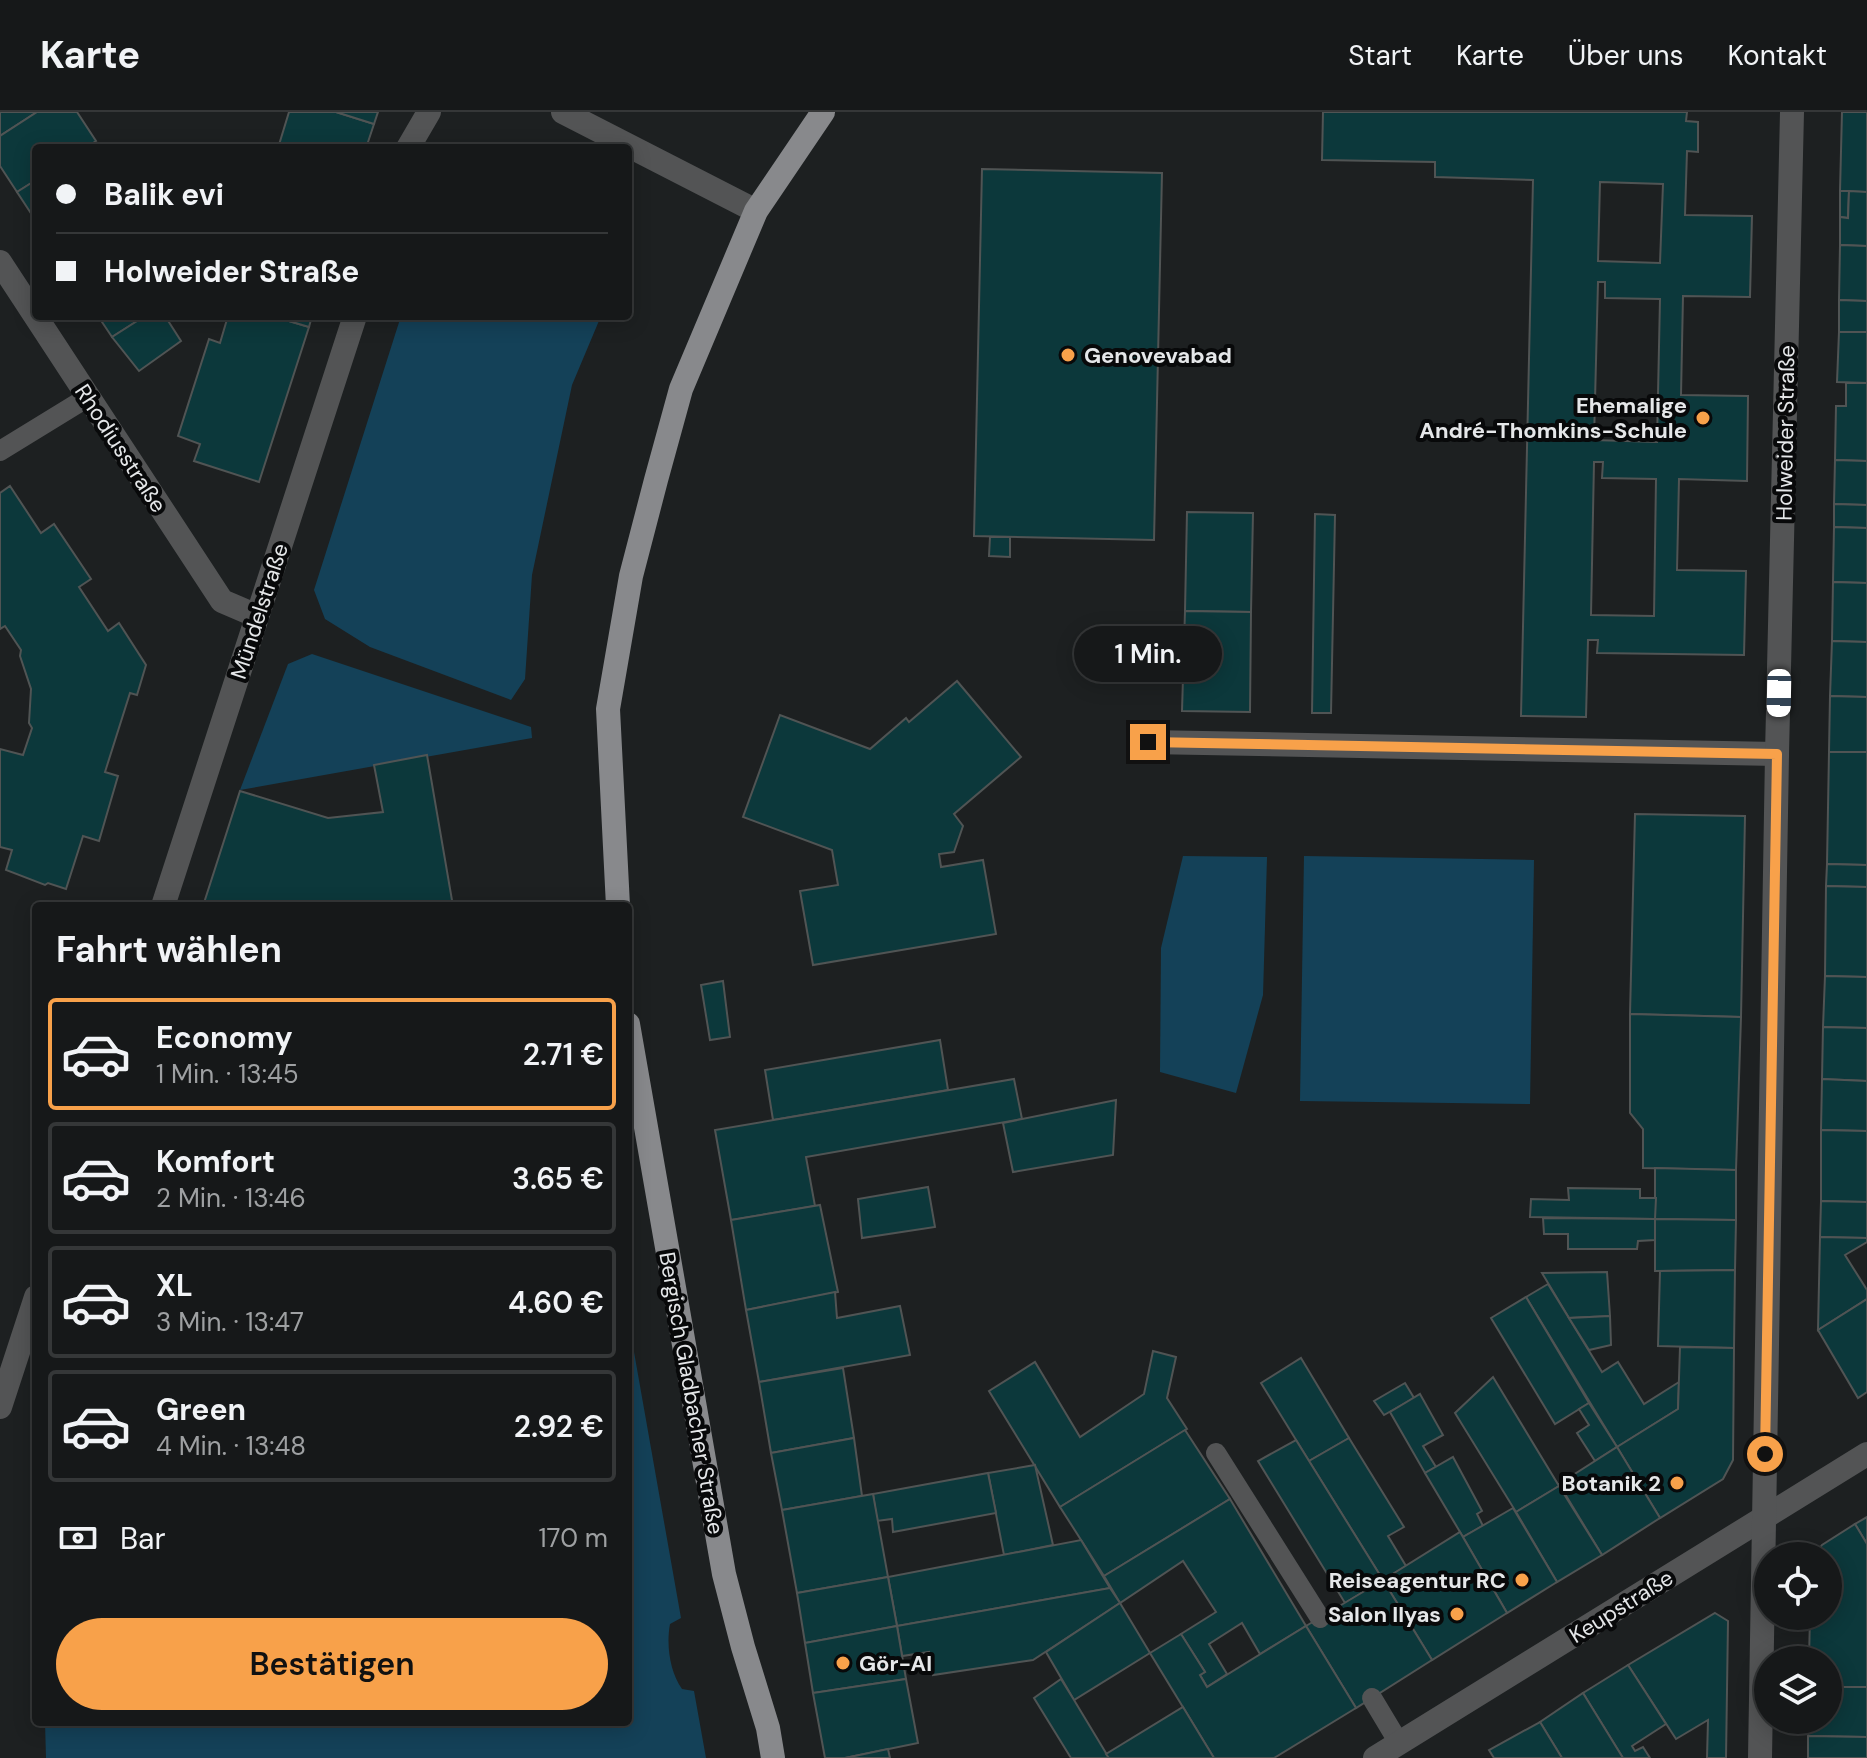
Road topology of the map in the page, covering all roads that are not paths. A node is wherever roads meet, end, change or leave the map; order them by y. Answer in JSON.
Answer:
{"nodes":[{"id":1,"x":429,"y":112,"type":"edge"},
{"id":2,"x":563,"y":112,"type":"edge"},
{"id":3,"x":823,"y":112,"type":"edge"},
{"id":4,"x":1792,"y":112,"type":"edge"},
{"id":5,"x":410,"y":144,"type":"edge"},
{"id":6,"x":625,"y":144,"type":"edge"},
{"id":7,"x":632,"y":147,"type":"edge"},
{"id":8,"x":756,"y":211,"type":"junction"},
{"id":9,"x":0,"y":262,"type":"edge"},
{"id":10,"x":32,"y":311,"type":"edge"},
{"id":11,"x":38,"y":320,"type":"edge"},
{"id":12,"x":354,"y":320,"type":"edge"},
{"id":13,"x":88,"y":397,"type":"junction"},
{"id":14,"x":0,"y":451,"type":"edge"},
{"id":15,"x":257,"y":616,"type":"junction"},
{"id":16,"x":1148,"y":742,"type":"dead end"},
{"id":17,"x":1777,"y":754,"type":"junction"},
{"id":18,"x":164,"y":902,"type":"edge"},
{"id":19,"x":618,"y":902,"type":"edge"},
{"id":20,"x":632,"y":1047,"type":"edge"},
{"id":21,"x":32,"y":1309,"type":"edge"},
{"id":22,"x":0,"y":1407,"type":"edge"},
{"id":23,"x":1216,"y":1453,"type":"dead end"},
{"id":24,"x":1867,"y":1454,"type":"edge"},
{"id":25,"x":1764,"y":1517,"type":"junction"},
{"id":26,"x":1320,"y":1618,"type":"dead end"},
{"id":27,"x":1372,"y":1698,"type":"dead end"},
{"id":28,"x":1399,"y":1743,"type":"junction"},
{"id":29,"x":773,"y":1758,"type":"edge"},
{"id":30,"x":1375,"y":1758,"type":"edge"},
{"id":31,"x":1760,"y":1758,"type":"edge"}],
"edges":[{"from":1,"to":5,"type":"street"},
{"from":2,"to":6,"type":"street"},
{"from":3,"to":8,"type":"main road"},
{"from":4,"to":17,"type":"street","name":"Holweider Straße"},
{"from":7,"to":8,"type":"street"},
{"from":8,"to":19,"type":"main road"},
{"from":9,"to":10,"type":"street","name":"Rhodiusstraße"},
{"from":11,"to":13,"type":"street","name":"Rhodiusstraße"},
{"from":12,"to":15,"type":"street","name":"Mündelstraße"},
{"from":13,"to":14,"type":"lane"},
{"from":13,"to":15,"type":"street","name":"Rhodiusstraße"},
{"from":15,"to":18,"type":"street","name":"Mündelstraße"},
{"from":16,"to":17,"type":"street"},
{"from":17,"to":25,"type":"street","name":"Holweider Straße"},
{"from":20,"to":29,"type":"main road","name":"Bergisch Gladbacher Straße"},
{"from":21,"to":22,"type":"street"},
{"from":23,"to":26,"type":"lane"},
{"from":24,"to":25,"type":"street","name":"Keupstraße"},
{"from":25,"to":28,"type":"street","name":"Keupstraße"},
{"from":25,"to":31,"type":"street","name":"Holweider Straße"},
{"from":27,"to":28,"type":"lane"},
{"from":28,"to":30,"type":"street","name":"Keupstraße"}]}
